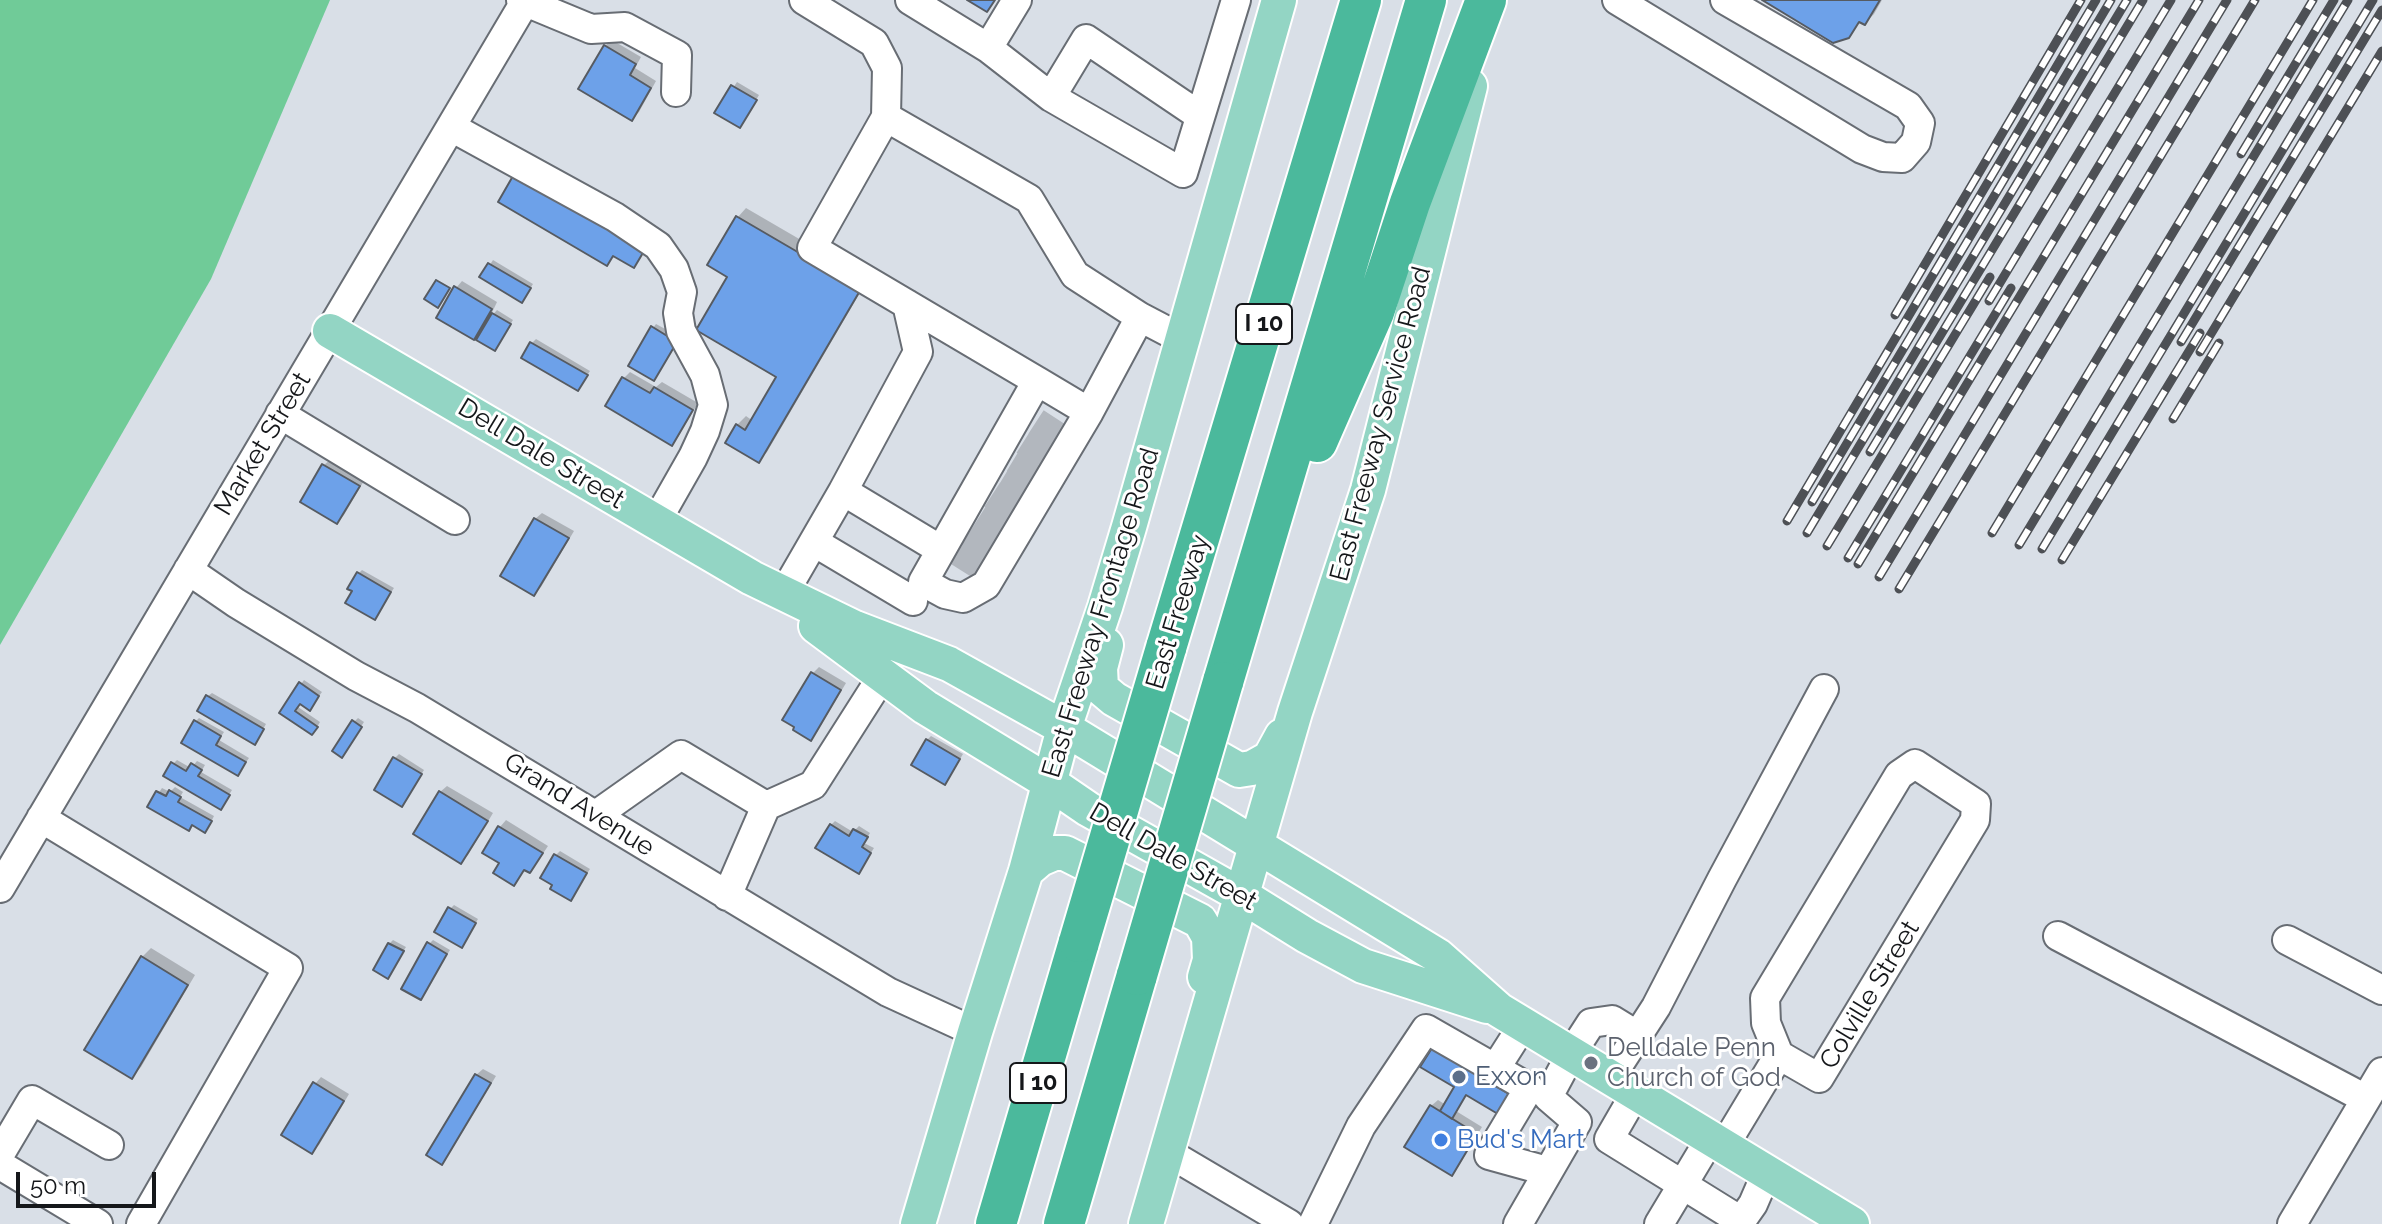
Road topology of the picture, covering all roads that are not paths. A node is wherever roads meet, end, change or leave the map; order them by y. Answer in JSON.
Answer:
{"nodes":[{"id":1,"x":804,"y":0,"type":"edge"},
{"id":2,"x":910,"y":0,"type":"edge"},
{"id":3,"x":1017,"y":0,"type":"edge"},
{"id":4,"x":1236,"y":0,"type":"edge"},
{"id":5,"x":1279,"y":0,"type":"edge"},
{"id":6,"x":1361,"y":0,"type":"edge"},
{"id":7,"x":1426,"y":0,"type":"edge"},
{"id":8,"x":1488,"y":0,"type":"edge"},
{"id":9,"x":1617,"y":0,"type":"edge"},
{"id":10,"x":1725,"y":0,"type":"edge"},
{"id":11,"x":524,"y":1,"type":"edge"},
{"id":12,"x":988,"y":48,"type":"junction"},
{"id":13,"x":676,"y":92,"type":"dead end"},
{"id":14,"x":1051,"y":97,"type":"junction"},
{"id":15,"x":1200,"y":116,"type":"junction"},
{"id":16,"x":886,"y":117,"type":"junction"},
{"id":17,"x":451,"y":127,"type":"junction"},
{"id":18,"x":907,"y":304,"type":"junction"},
{"id":19,"x":1140,"y":317,"type":"junction"},
{"id":20,"x":330,"y":331,"type":"junction"},
{"id":21,"x":1182,"y":339,"type":"junction"},
{"id":22,"x":1037,"y":381,"type":"junction"},
{"id":23,"x":1089,"y":412,"type":"junction"},
{"id":24,"x":280,"y":414,"type":"junction"},
{"id":25,"x":843,"y":491,"type":"junction"},
{"id":26,"x":1006,"y":495,"type":"junction"},
{"id":27,"x":455,"y":520,"type":"dead end"},
{"id":28,"x":656,"y":522,"type":"junction"},
{"id":29,"x":1129,"y":527,"type":"junction"},
{"id":30,"x":814,"y":542,"type":"junction"},
{"id":31,"x":188,"y":570,"type":"junction"},
{"id":32,"x":752,"y":578,"type":"junction"},
{"id":33,"x":918,"y":591,"type":"junction"},
{"id":34,"x":784,"y":593,"type":"junction"},
{"id":35,"x":1249,"y":596,"type":"junction"},
{"id":36,"x":891,"y":642,"type":"junction"},
{"id":37,"x":883,"y":675,"type":"junction"},
{"id":38,"x":1824,"y":689,"type":"dead end"},
{"id":39,"x":1295,"y":712,"type":"junction"},
{"id":40,"x":1064,"y":728,"type":"junction"},
{"id":41,"x":1050,"y":783,"type":"junction"},
{"id":42,"x":766,"y":806,"type":"junction"},
{"id":43,"x":596,"y":815,"type":"junction"},
{"id":44,"x":41,"y":818,"type":"junction"},
{"id":45,"x":1256,"y":844,"type":"junction"},
{"id":46,"x":1026,"y":871,"type":"junction"},
{"id":47,"x":0,"y":888,"type":"edge"},
{"id":48,"x":1241,"y":895,"type":"junction"},
{"id":49,"x":727,"y":896,"type":"junction"},
{"id":50,"x":2058,"y":936,"type":"dead end"},
{"id":51,"x":2287,"y":940,"type":"dead end"},
{"id":52,"x":2382,"y":990,"type":"edge"},
{"id":53,"x":1450,"y":995,"type":"junction"},
{"id":54,"x":1511,"y":1018,"type":"junction"},
{"id":55,"x":1426,"y":1029,"type":"junction"},
{"id":56,"x":975,"y":1032,"type":"junction"},
{"id":57,"x":1638,"y":1036,"type":"junction"},
{"id":58,"x":1571,"y":1054,"type":"junction"},
{"id":59,"x":1779,"y":1055,"type":"junction"},
{"id":60,"x":1495,"y":1069,"type":"junction"},
{"id":61,"x":2382,"y":1072,"type":"edge"},
{"id":62,"x":1622,"y":1086,"type":"junction"},
{"id":63,"x":2366,"y":1099,"type":"junction"},
{"id":64,"x":1179,"y":1106,"type":"junction"},
{"id":65,"x":1577,"y":1122,"type":"junction"},
{"id":66,"x":1609,"y":1139,"type":"junction"},
{"id":67,"x":1716,"y":1143,"type":"junction"},
{"id":68,"x":109,"y":1145,"type":"dead end"},
{"id":69,"x":1167,"y":1152,"type":"junction"},
{"id":70,"x":0,"y":1154,"type":"edge"},
{"id":71,"x":0,"y":1165,"type":"edge"},
{"id":72,"x":1547,"y":1171,"type":"junction"},
{"id":73,"x":1766,"y":1174,"type":"junction"},
{"id":74,"x":1682,"y":1184,"type":"junction"},
{"id":75,"x":98,"y":1224,"type":"edge"},
{"id":76,"x":141,"y":1224,"type":"edge"},
{"id":77,"x":918,"y":1224,"type":"edge"},
{"id":78,"x":996,"y":1224,"type":"edge"},
{"id":79,"x":1064,"y":1224,"type":"edge"},
{"id":80,"x":1146,"y":1224,"type":"edge"},
{"id":81,"x":1289,"y":1224,"type":"edge"},
{"id":82,"x":1313,"y":1224,"type":"edge"},
{"id":83,"x":1518,"y":1224,"type":"edge"},
{"id":84,"x":1659,"y":1224,"type":"edge"},
{"id":85,"x":1852,"y":1224,"type":"edge"},
{"id":86,"x":2292,"y":1224,"type":"edge"}],
"edges":[{"from":1,"to":16,"type":"street"},
{"from":2,"to":12,"type":"street"},
{"from":3,"to":12,"type":"street"},
{"from":4,"to":15,"type":"street"},
{"from":5,"to":21,"type":"main road","name":"East Freeway Frontage Road"},
{"from":6,"to":78,"type":"highway","name":"East Freeway","number":"I 10","bridge":true},
{"from":7,"to":35,"type":"highway","number":"I 10"},
{"from":8,"to":35,"type":"highway"},
{"from":8,"to":39,"type":"main road","name":"East Freeway Service Road"},
{"from":9,"to":10,"type":"street"},
{"from":11,"to":13,"type":"street"},
{"from":11,"to":17,"type":"street","name":"Market Street"},
{"from":12,"to":14,"type":"street"},
{"from":14,"to":15,"type":"street"},
{"from":14,"to":15,"type":"street"},
{"from":16,"to":18,"type":"street"},
{"from":16,"to":19,"type":"street"},
{"from":17,"to":20,"type":"street","name":"Market Street"},
{"from":17,"to":28,"type":"street"},
{"from":18,"to":22,"type":"street"},
{"from":18,"to":25,"type":"street"},
{"from":19,"to":21,"type":"street"},
{"from":19,"to":23,"type":"street"},
{"from":20,"to":24,"type":"street","name":"Market Street"},
{"from":20,"to":28,"type":"main road","name":"Dell Dale Street"},
{"from":21,"to":29,"type":"main road","name":"East Freeway Frontage Road"},
{"from":22,"to":23,"type":"street"},
{"from":22,"to":26,"type":"street"},
{"from":23,"to":26,"type":"street"},
{"from":24,"to":27,"type":"street"},
{"from":24,"to":31,"type":"street","name":"Market Street"},
{"from":25,"to":26,"type":"street"},
{"from":25,"to":30,"type":"street"},
{"from":26,"to":33,"type":"street"},
{"from":26,"to":33,"type":"street"},
{"from":28,"to":32,"type":"main road","name":"Dell Dale Street"},
{"from":29,"to":39,"type":"main road"},
{"from":29,"to":40,"type":"main road","name":"East Freeway Frontage Road"},
{"from":30,"to":33,"type":"street"},
{"from":30,"to":34,"type":"street"},
{"from":31,"to":43,"type":"street","name":"Grand Avenue"},
{"from":31,"to":44,"type":"street","name":"Market Street"},
{"from":32,"to":34,"type":"main road","name":"Dell Dale Street"},
{"from":32,"to":37,"type":"main road","name":"Dell Dale Street"},
{"from":33,"to":36,"type":"street"},
{"from":34,"to":36,"type":"main road","name":"Dell Dale Street"},
{"from":35,"to":79,"type":"highway","number":"I 10","bridge":true},
{"from":36,"to":40,"type":"main road","name":"Dell Dale Street"},
{"from":37,"to":41,"type":"main road","name":"Dell Dale Street"},
{"from":37,"to":42,"type":"street"},
{"from":38,"to":57,"type":"street"},
{"from":39,"to":45,"type":"main road","name":"East Freeway Service Road"},
{"from":40,"to":41,"type":"main road","name":"East Freeway Frontage Road"},
{"from":40,"to":45,"type":"main road","name":"Dell Dale Street"},
{"from":41,"to":46,"type":"main road","name":"East Freeway Frontage Road"},
{"from":41,"to":48,"type":"main road","name":"Dell Dale Street"},
{"from":42,"to":43,"type":"street"},
{"from":42,"to":49,"type":"street"},
{"from":43,"to":49,"type":"street","name":"Grand Avenue"},
{"from":44,"to":47,"type":"street","name":"Market Street"},
{"from":44,"to":76,"type":"street"},
{"from":45,"to":48,"type":"main road"},
{"from":45,"to":54,"type":"main road","name":"Dell Dale Street"},
{"from":46,"to":56,"type":"main road","name":"East Freeway Frontage Road"},
{"from":46,"to":64,"type":"main road"},
{"from":48,"to":53,"type":"main road","name":"Dell Dale Street"},
{"from":48,"to":64,"type":"main road"},
{"from":49,"to":56,"type":"street","name":"Grand Avenue"},
{"from":50,"to":63,"type":"street"},
{"from":51,"to":52,"type":"street"},
{"from":53,"to":54,"type":"main road","name":"Dell Dale Street"},
{"from":53,"to":55,"type":"street"},
{"from":54,"to":58,"type":"main road","name":"Dell Dale Street"},
{"from":54,"to":60,"type":"street"},
{"from":55,"to":60,"type":"street"},
{"from":55,"to":82,"type":"street"},
{"from":56,"to":77,"type":"main road","name":"East Freeway Frontage Road"},
{"from":57,"to":58,"type":"street"},
{"from":57,"to":62,"type":"street"},
{"from":58,"to":62,"type":"main road","name":"Dell Dale Street"},
{"from":58,"to":65,"type":"street"},
{"from":59,"to":59,"type":"street","name":"Colville Street"},
{"from":59,"to":67,"type":"street","name":"Colville Street"},
{"from":60,"to":72,"type":"street"},
{"from":61,"to":63,"type":"street"},
{"from":62,"to":66,"type":"street"},
{"from":62,"to":67,"type":"main road","name":"Dell Dale Street"},
{"from":63,"to":86,"type":"street"},
{"from":64,"to":69,"type":"main road"},
{"from":65,"to":66,"type":"street"},
{"from":65,"to":72,"type":"street"},
{"from":66,"to":74,"type":"street"},
{"from":67,"to":73,"type":"main road","name":"Dell Dale Street"},
{"from":67,"to":74,"type":"street","name":"Colville Street"},
{"from":68,"to":70,"type":"street"},
{"from":69,"to":80,"type":"main road"},
{"from":69,"to":81,"type":"street"},
{"from":71,"to":75,"type":"street"},
{"from":72,"to":83,"type":"street"},
{"from":73,"to":74,"type":"street"},
{"from":73,"to":85,"type":"main road","name":"Dell Dale Street"},
{"from":74,"to":84,"type":"street","name":"Colville Street"}]}
